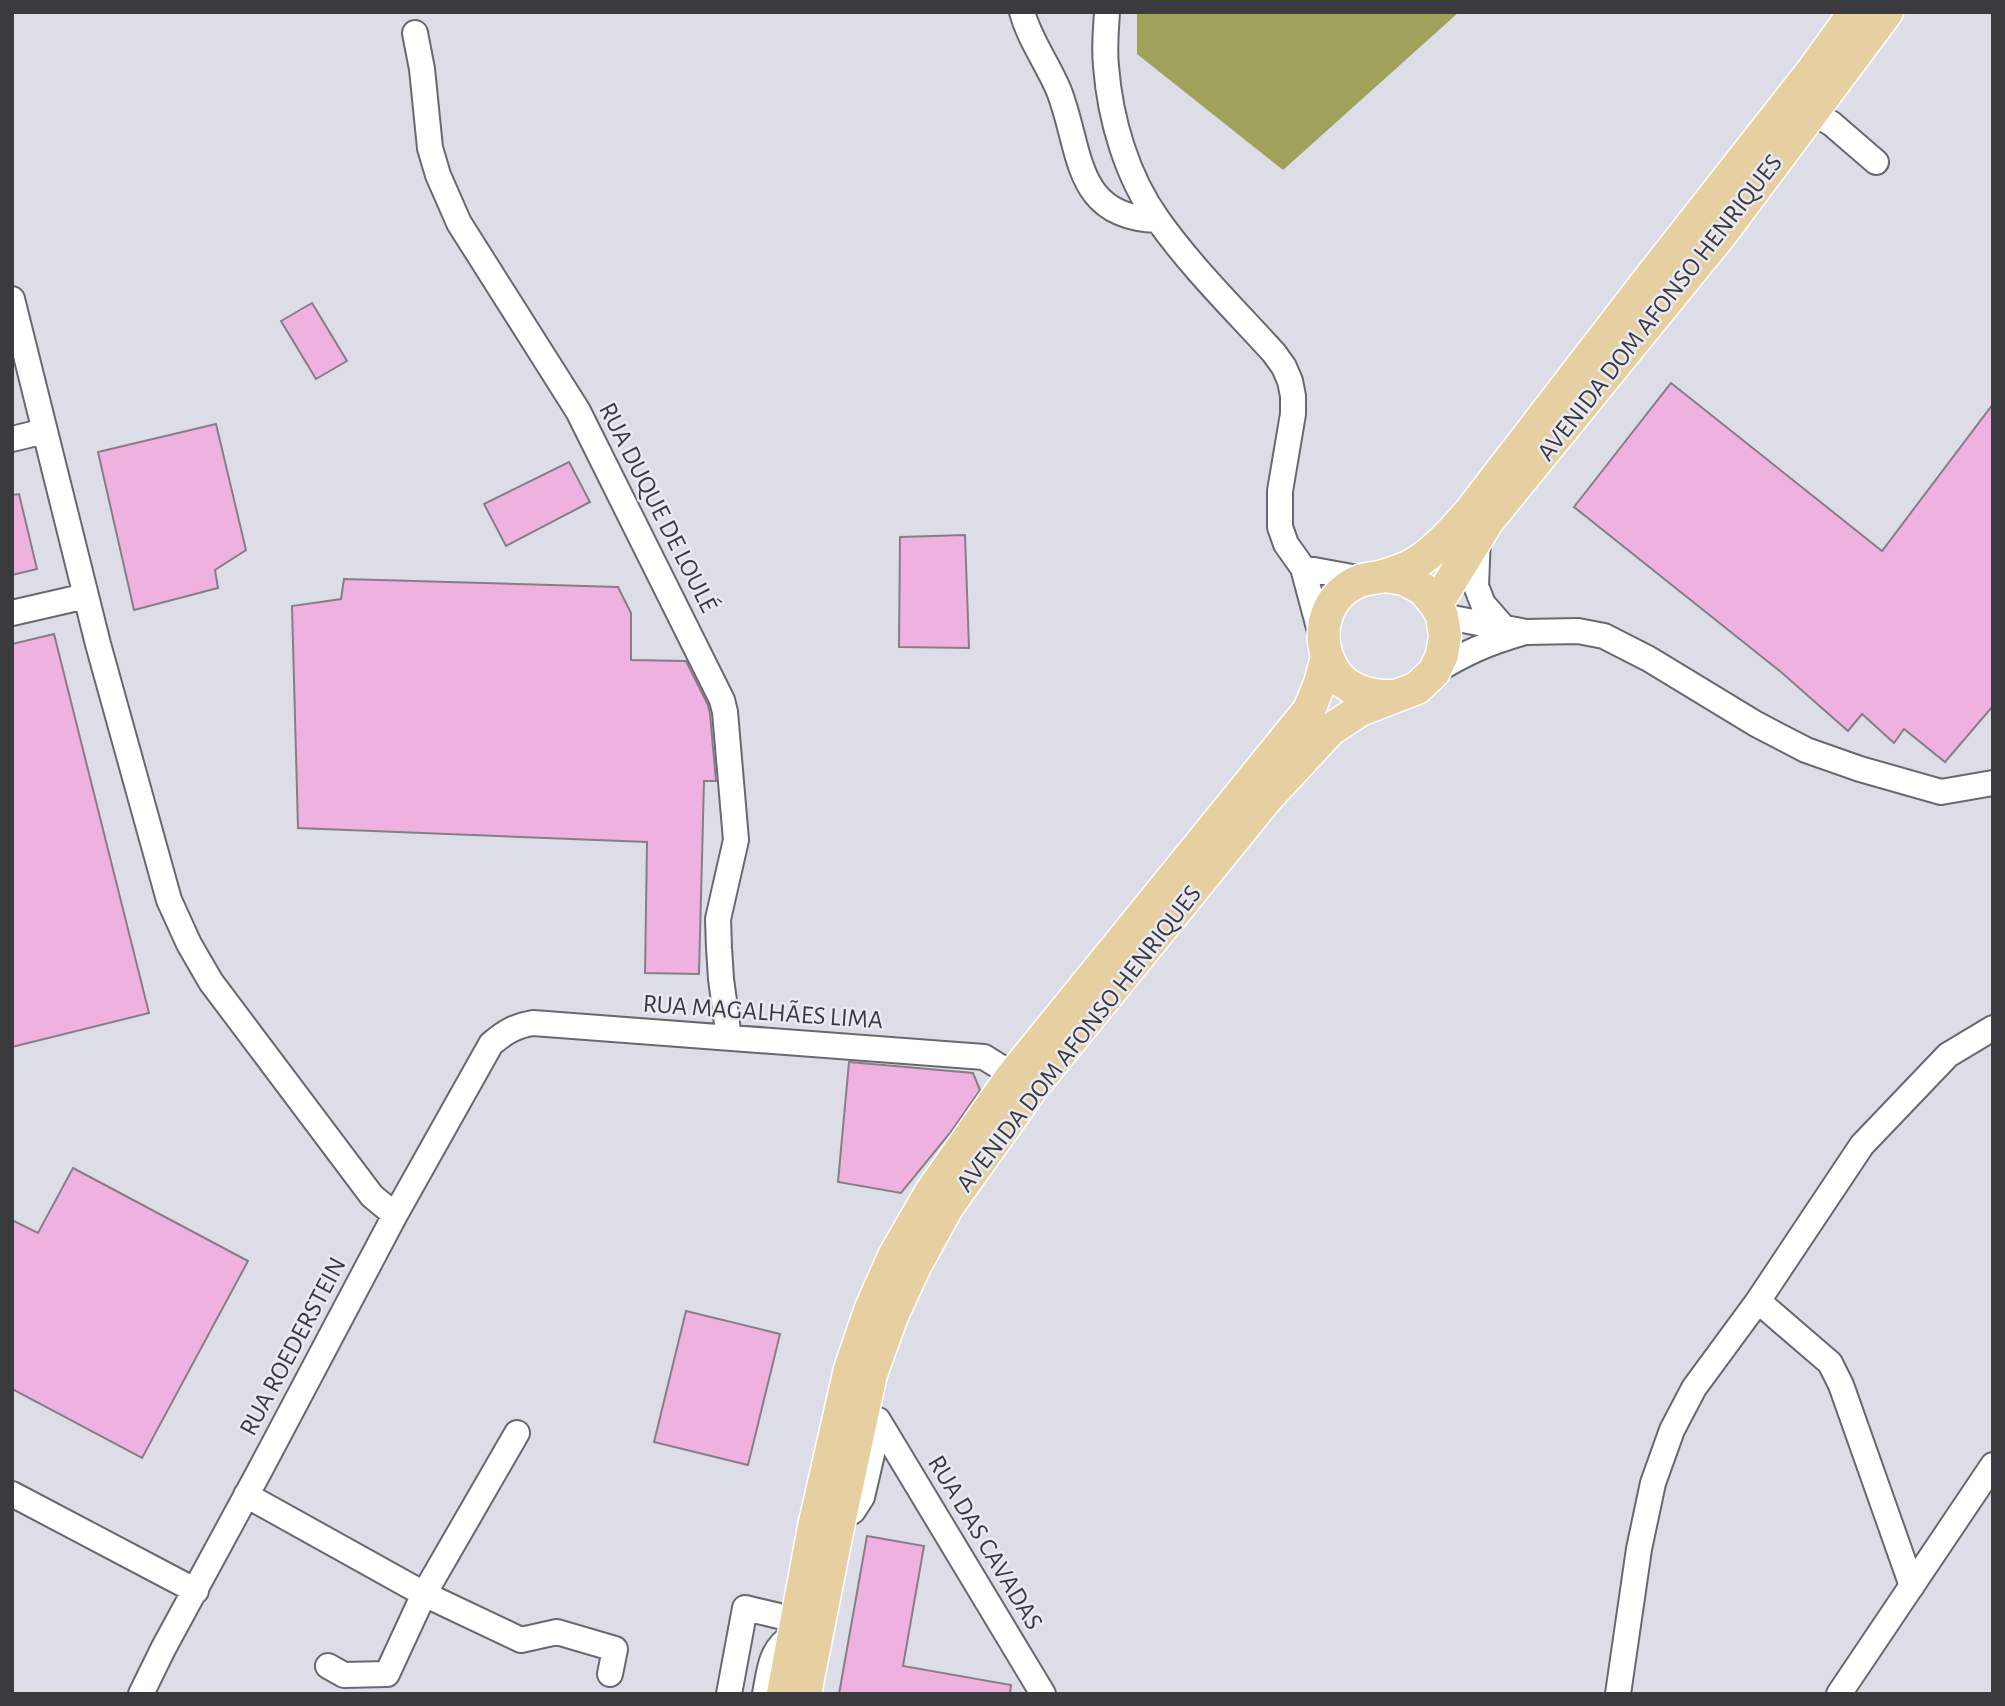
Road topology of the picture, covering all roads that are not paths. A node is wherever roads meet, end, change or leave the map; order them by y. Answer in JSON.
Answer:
{"nodes":[{"id":1,"x":1022,"y":12,"type":"edge"},
{"id":2,"x":1107,"y":12,"type":"edge"},
{"id":3,"x":1855,"y":12,"type":"edge"},
{"id":4,"x":1887,"y":12,"type":"edge"},
{"id":5,"x":415,"y":33,"type":"dead end"},
{"id":6,"x":1812,"y":112,"type":"junction"},
{"id":7,"x":1876,"y":162,"type":"dead end"},
{"id":8,"x":1158,"y":219,"type":"junction"},
{"id":9,"x":12,"y":299,"type":"edge"},
{"id":10,"x":45,"y":431,"type":"junction"},
{"id":11,"x":12,"y":439,"type":"edge"},
{"id":12,"x":1478,"y":536,"type":"junction"},
{"id":13,"x":1303,"y":568,"type":"junction"},
{"id":14,"x":1374,"y":578,"type":"junction"},
{"id":15,"x":86,"y":596,"type":"junction"},
{"id":16,"x":1439,"y":611,"type":"junction"},
{"id":17,"x":12,"y":613,"type":"edge"},
{"id":18,"x":1515,"y":630,"type":"junction"},
{"id":19,"x":1325,"y":652,"type":"junction"},
{"id":20,"x":1434,"y":672,"type":"junction"},
{"id":21,"x":1395,"y":696,"type":"junction"},
{"id":22,"x":1993,"y":783,"type":"edge"},
{"id":23,"x":1993,"y":1028,"type":"edge"},
{"id":24,"x":505,"y":1031,"type":"joint"},
{"id":25,"x":729,"y":1038,"type":"junction"},
{"id":26,"x":1013,"y":1075,"type":"junction"},
{"id":27,"x":395,"y":1215,"type":"junction"},
{"id":28,"x":1758,"y":1301,"type":"junction"},
{"id":29,"x":870,"y":1417,"type":"junction"},
{"id":30,"x":517,"y":1433,"type":"dead end"},
{"id":31,"x":1993,"y":1465,"type":"edge"},
{"id":32,"x":12,"y":1494,"type":"edge"},
{"id":33,"x":246,"y":1495,"type":"junction"},
{"id":34,"x":1912,"y":1586,"type":"junction"},
{"id":35,"x":196,"y":1591,"type":"junction"},
{"id":36,"x":424,"y":1594,"type":"junction"},
{"id":37,"x":795,"y":1627,"type":"junction"},
{"id":38,"x":328,"y":1666,"type":"dead end"},
{"id":39,"x":610,"y":1674,"type":"dead end"},
{"id":40,"x":141,"y":1694,"type":"edge"},
{"id":41,"x":729,"y":1694,"type":"edge"},
{"id":42,"x":765,"y":1694,"type":"edge"},
{"id":43,"x":783,"y":1694,"type":"edge"},
{"id":44,"x":805,"y":1694,"type":"edge"},
{"id":45,"x":1043,"y":1694,"type":"edge"},
{"id":46,"x":1618,"y":1694,"type":"edge"},
{"id":47,"x":1839,"y":1694,"type":"edge"}],
"edges":[{"from":1,"to":8,"type":"street"},
{"from":2,"to":8,"type":"street"},
{"from":3,"to":14,"type":"main road","name":"AVENIDA DOM AFONSO HENRIQUES"},
{"from":4,"to":6,"type":"main road","name":"AVENIDA DOM AFONSO HENRIQUES"},
{"from":5,"to":25,"type":"street","name":"RUA DUQUE DE LOULÉ"},
{"from":6,"to":7,"type":"street"},
{"from":6,"to":12,"type":"main road","name":"AVENIDA DOM AFONSO HENRIQUES"},
{"from":8,"to":13,"type":"street"},
{"from":9,"to":10,"type":"street"},
{"from":10,"to":11,"type":"street"},
{"from":10,"to":15,"type":"street"},
{"from":12,"to":16,"type":"main road","name":"AVENIDA DOM AFONSO HENRIQUES"},
{"from":12,"to":18,"type":"street"},
{"from":13,"to":14,"type":"street"},
{"from":13,"to":19,"type":"street"},
{"from":14,"to":16,"type":"main road"},
{"from":14,"to":19,"type":"main road","name":"AVENIDA DOM AFONSO HENRIQUES"},
{"from":15,"to":17,"type":"street"},
{"from":15,"to":27,"type":"street"},
{"from":16,"to":18,"type":"street"},
{"from":16,"to":20,"type":"main road"},
{"from":18,"to":20,"type":"street"},
{"from":18,"to":22,"type":"street"},
{"from":19,"to":21,"type":"main road"},
{"from":19,"to":26,"type":"main road","name":"AVENIDA DOM AFONSO HENRIQUES"},
{"from":20,"to":21,"type":"main road","name":"AVENIDA DOM AFONSO HENRIQUES"},
{"from":21,"to":29,"type":"main road","name":"AVENIDA DOM AFONSO HENRIQUES"},
{"from":23,"to":28,"type":"street"},
{"from":24,"to":25,"type":"street","name":"RUA MAGALHÃES LIMA"},
{"from":24,"to":27,"type":"street","name":"RUA ROEDERSTEIN"},
{"from":25,"to":26,"type":"street","name":"RUA MAGALHÃES LIMA"},
{"from":26,"to":37,"type":"main road","name":"AVENIDA DOM AFONSO HENRIQUES"},
{"from":27,"to":33,"type":"street","name":"RUA ROEDERSTEIN"},
{"from":28,"to":34,"type":"street"},
{"from":28,"to":46,"type":"street"},
{"from":29,"to":44,"type":"main road","name":"AVENIDA DOM AFONSO HENRIQUES"},
{"from":29,"to":45,"type":"street","name":"RUA DAS CAVADAS"},
{"from":30,"to":36,"type":"street"},
{"from":31,"to":34,"type":"street"},
{"from":32,"to":35,"type":"street"},
{"from":33,"to":35,"type":"street","name":"RUA ROEDERSTEIN"},
{"from":33,"to":36,"type":"street"},
{"from":34,"to":47,"type":"street"},
{"from":35,"to":40,"type":"street","name":"RUA ROEDERSTEIN"},
{"from":36,"to":38,"type":"street"},
{"from":36,"to":39,"type":"street"},
{"from":37,"to":41,"type":"street"},
{"from":37,"to":42,"type":"street"},
{"from":37,"to":43,"type":"main road","name":"AVENIDA DOM AFONSO HENRIQUES"}]}
